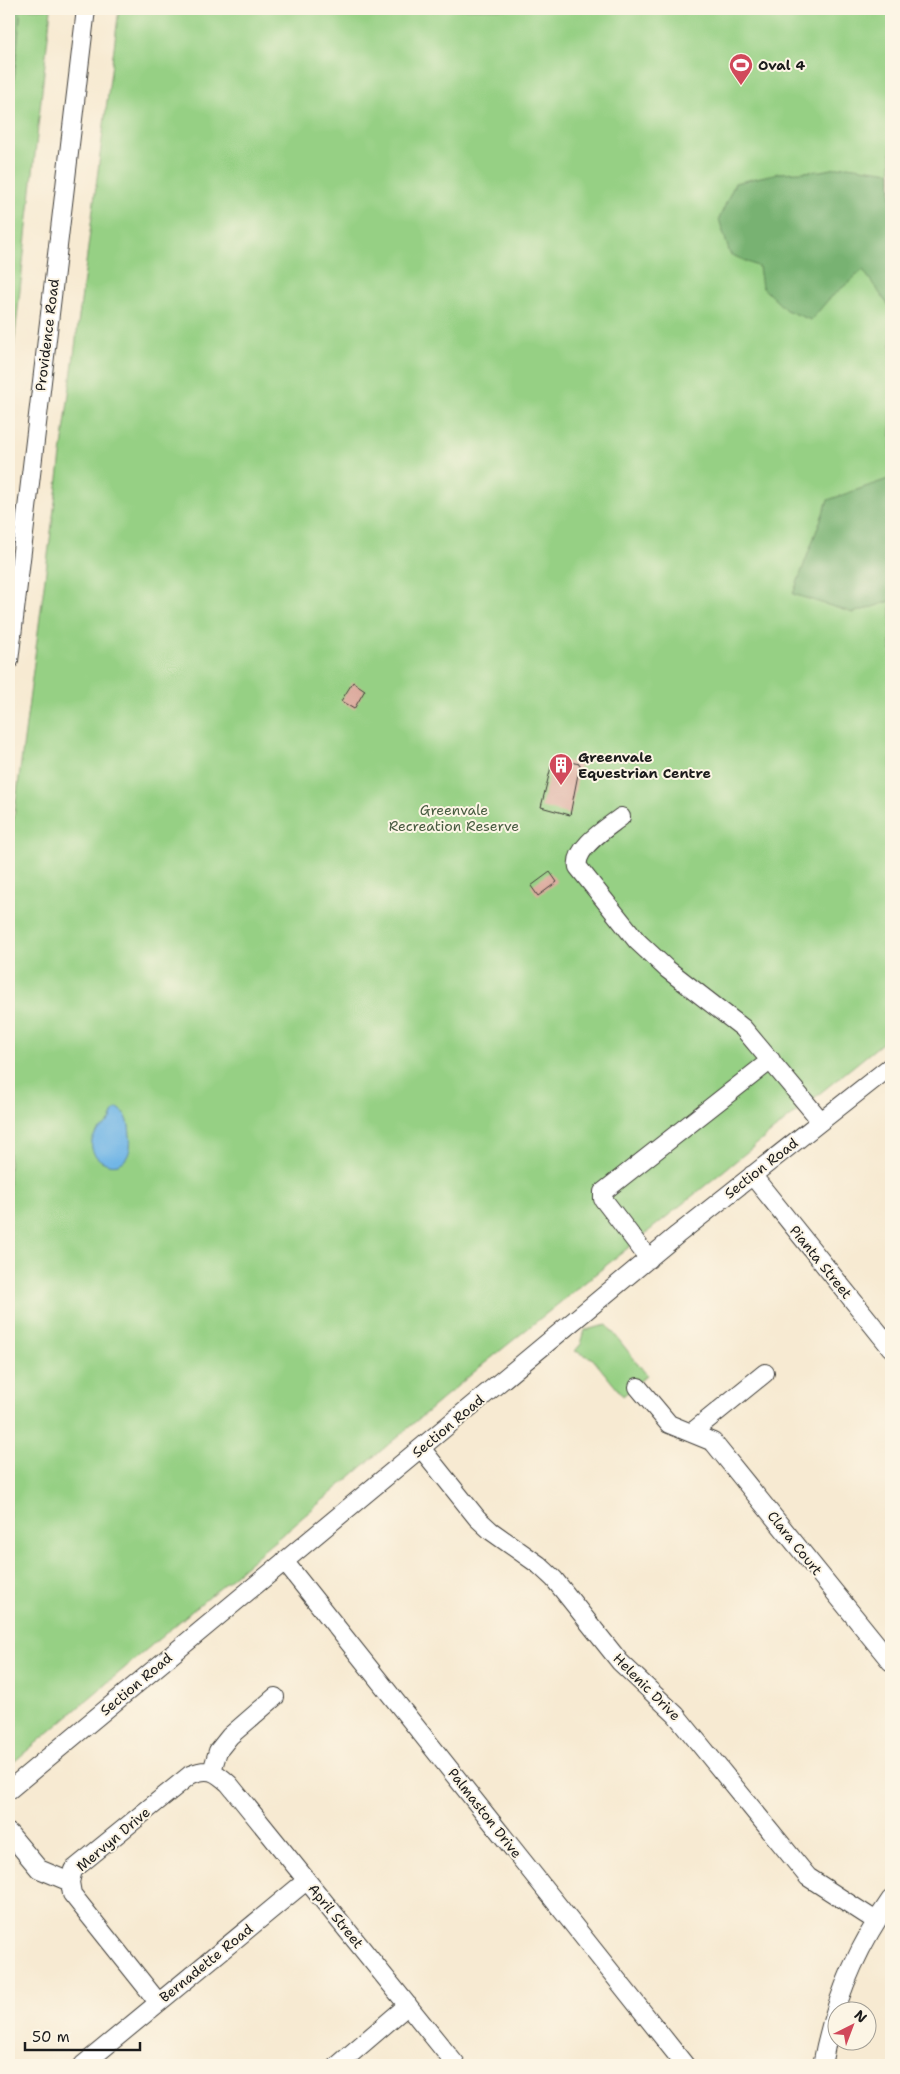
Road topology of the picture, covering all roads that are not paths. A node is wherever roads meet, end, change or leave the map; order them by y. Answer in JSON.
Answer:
{"nodes":[{"id":1,"x":86,"y":9,"type":"edge"},
{"id":2,"x":9,"y":661,"type":"edge"},
{"id":3,"x":621,"y":817,"type":"dead end"},
{"id":4,"x":771,"y":1060,"type":"junction"},
{"id":5,"x":890,"y":1068,"type":"edge"},
{"id":6,"x":821,"y":1122,"type":"junction"},
{"id":7,"x":752,"y":1175,"type":"junction"},
{"id":8,"x":649,"y":1259,"type":"junction"},
{"id":9,"x":891,"y":1348,"type":"edge"},
{"id":10,"x":765,"y":1373,"type":"dead end"},
{"id":11,"x":638,"y":1387,"type":"dead end"},
{"id":12,"x":691,"y":1433,"type":"junction"},
{"id":13,"x":421,"y":1448,"type":"junction"},
{"id":14,"x":284,"y":1561,"type":"junction"},
{"id":15,"x":891,"y":1662,"type":"edge"},
{"id":16,"x":275,"y":1697,"type":"dead end"},
{"id":17,"x":212,"y":1771,"type":"junction"},
{"id":18,"x":9,"y":1790,"type":"edge"},
{"id":19,"x":9,"y":1833,"type":"edge"},
{"id":20,"x":306,"y":1881,"type":"junction"},
{"id":21,"x":70,"y":1882,"type":"junction"},
{"id":22,"x":891,"y":1899,"type":"edge"},
{"id":23,"x":876,"y":1921,"type":"junction"},
{"id":24,"x":158,"y":2002,"type":"junction"},
{"id":25,"x":408,"y":2005,"type":"junction"},
{"id":26,"x":83,"y":2065,"type":"edge"},
{"id":27,"x":338,"y":2065,"type":"edge"},
{"id":28,"x":456,"y":2065,"type":"edge"},
{"id":29,"x":685,"y":2065,"type":"edge"},
{"id":30,"x":822,"y":2065,"type":"edge"}],
"edges":[{"from":1,"to":2,"type":"street","name":"Providence Road"},
{"from":3,"to":4,"type":"street"},
{"from":4,"to":6,"type":"street"},
{"from":4,"to":8,"type":"street"},
{"from":5,"to":6,"type":"street","name":"Section Road"},
{"from":6,"to":7,"type":"street","name":"Section Road"},
{"from":7,"to":8,"type":"street","name":"Section Road"},
{"from":7,"to":9,"type":"street","name":"Pianta Street"},
{"from":8,"to":13,"type":"street","name":"Section Road"},
{"from":10,"to":12,"type":"street"},
{"from":11,"to":12,"type":"street","name":"Clara Court"},
{"from":12,"to":15,"type":"street","name":"Clara Court"},
{"from":13,"to":14,"type":"street","name":"Section Road"},
{"from":13,"to":23,"type":"street","name":"Helenic Drive"},
{"from":14,"to":18,"type":"street","name":"Section Road"},
{"from":14,"to":29,"type":"street","name":"Palmaston Drive"},
{"from":16,"to":17,"type":"street"},
{"from":17,"to":20,"type":"street","name":"April Street"},
{"from":17,"to":21,"type":"street","name":"Mervyn Drive"},
{"from":19,"to":21,"type":"street"},
{"from":20,"to":24,"type":"street","name":"Bernadette Road"},
{"from":20,"to":25,"type":"street","name":"April Street"},
{"from":21,"to":24,"type":"street","name":"Mervyn Drive"},
{"from":22,"to":23,"type":"street"},
{"from":23,"to":30,"type":"street"},
{"from":24,"to":26,"type":"street","name":"Bernadette Road"},
{"from":25,"to":27,"type":"street"},
{"from":25,"to":28,"type":"street","name":"April Street"}]}
